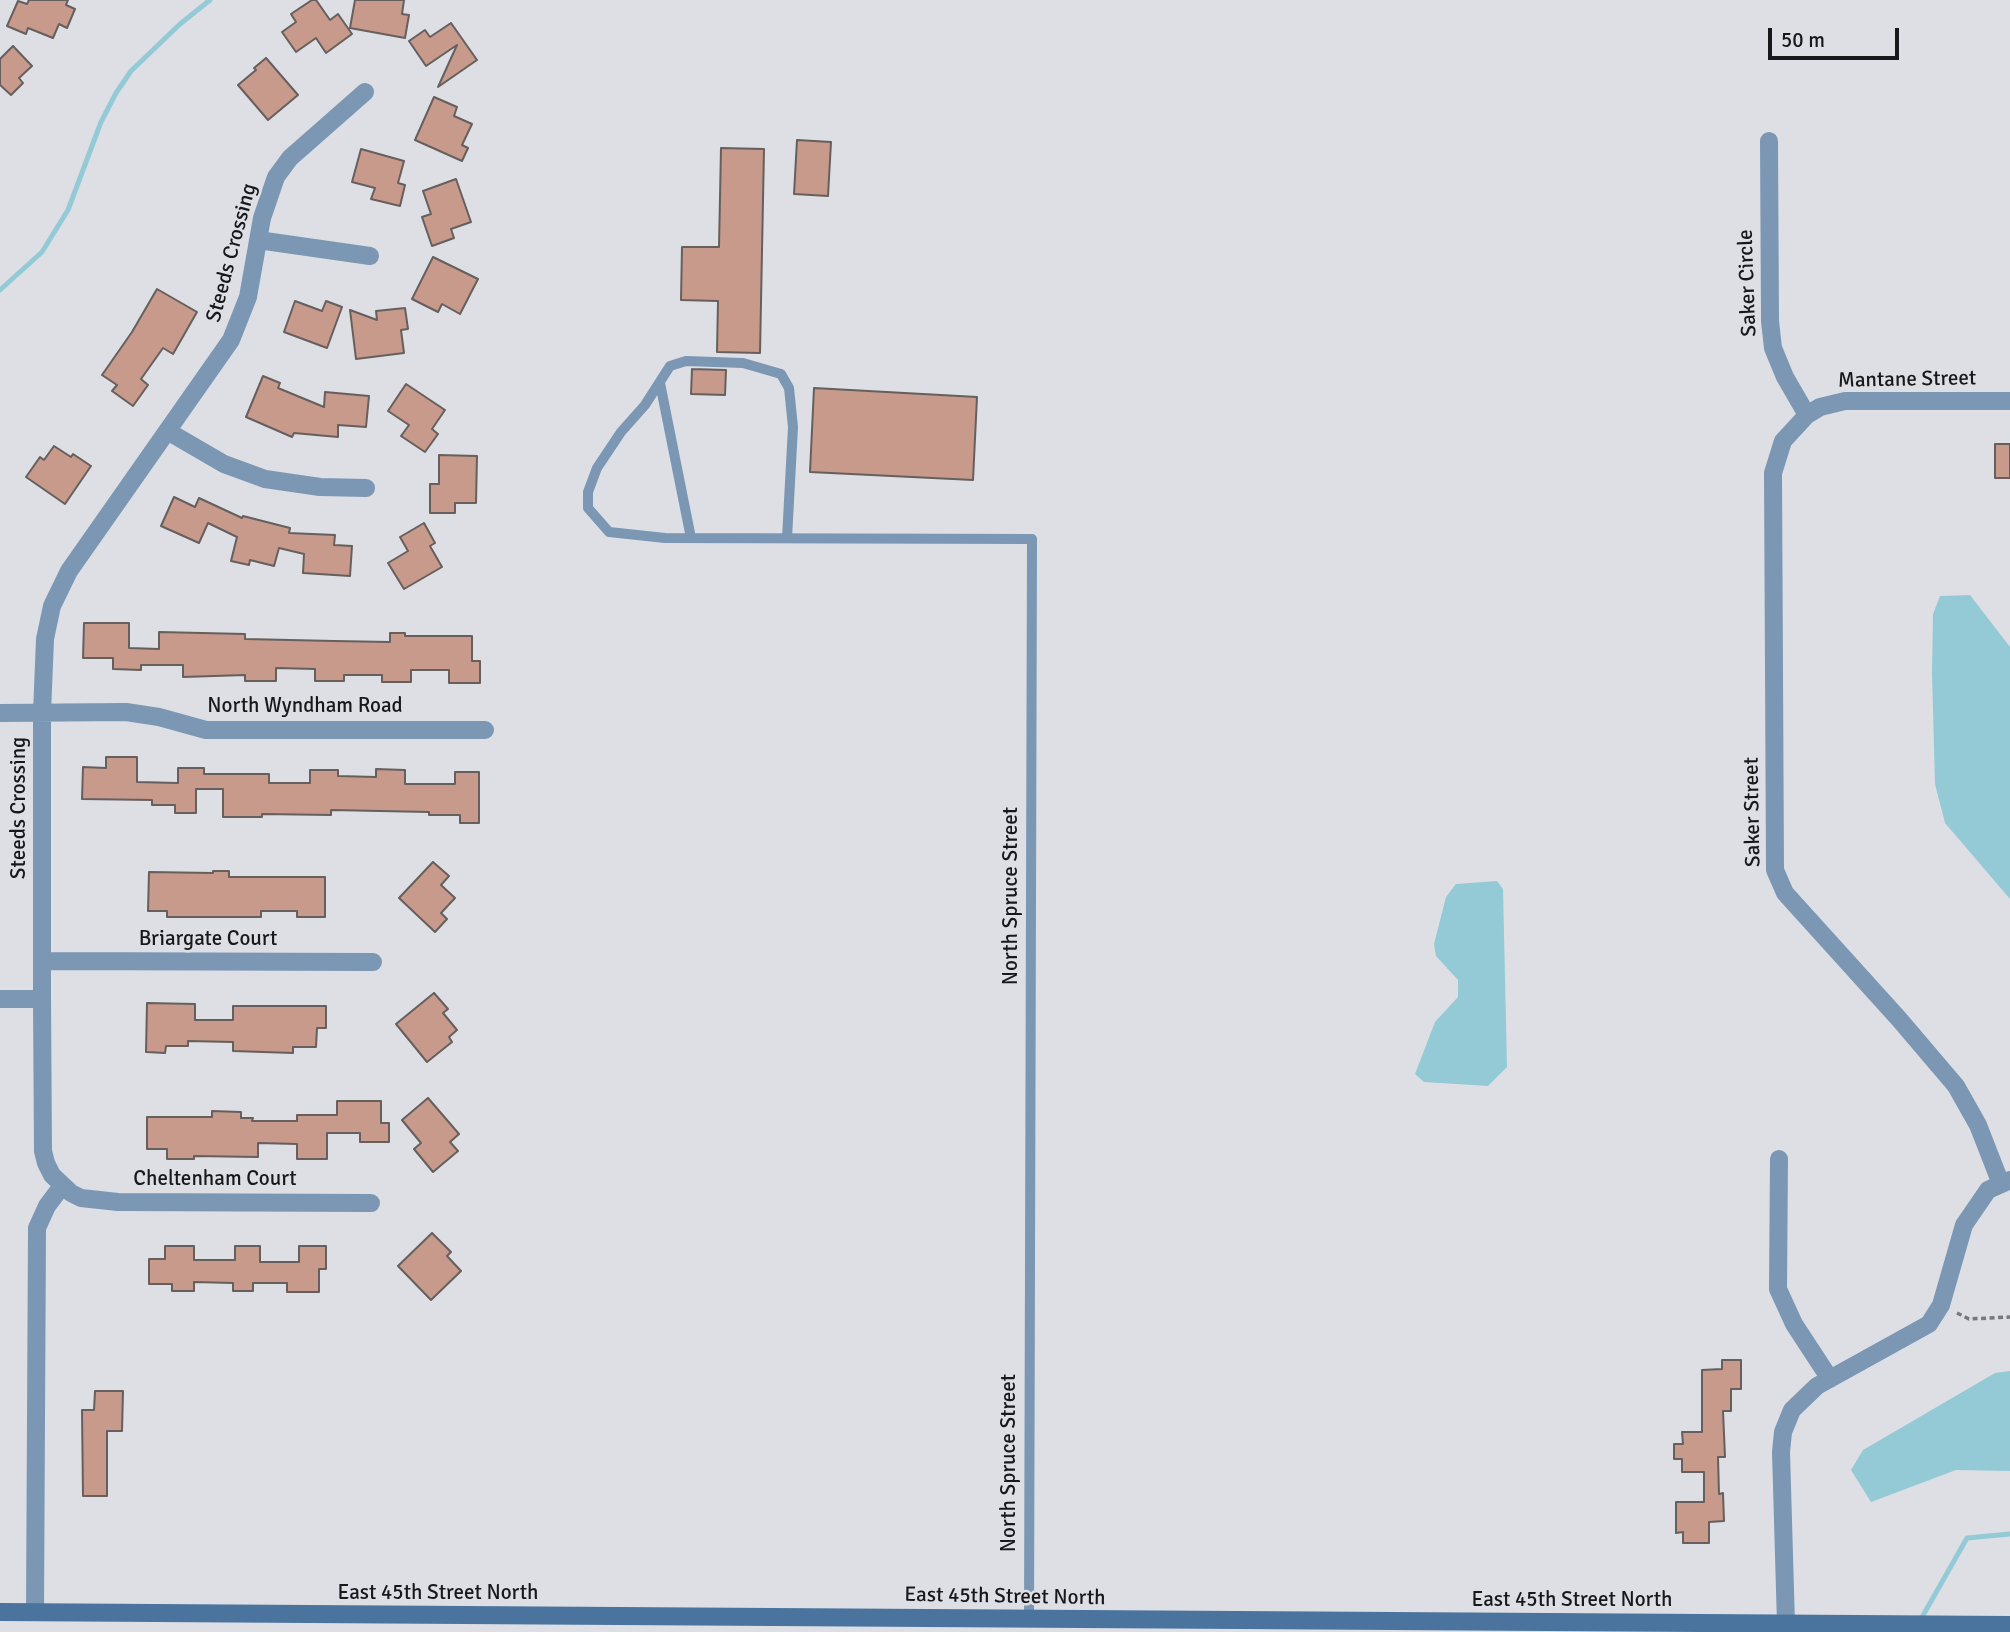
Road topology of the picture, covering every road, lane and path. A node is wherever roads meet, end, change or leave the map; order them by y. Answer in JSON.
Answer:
{"nodes":[{"id":1,"x":365,"y":92,"type":"dead end"},
{"id":2,"x":1769,"y":141,"type":"dead end"},
{"id":3,"x":258,"y":240,"type":"junction"},
{"id":4,"x":370,"y":256,"type":"dead end"},
{"id":5,"x":660,"y":383,"type":"junction"},
{"id":6,"x":2010,"y":401,"type":"edge"},
{"id":7,"x":1807,"y":415,"type":"junction"},
{"id":8,"x":169,"y":432,"type":"junction"},
{"id":9,"x":366,"y":488,"type":"dead end"},
{"id":10,"x":691,"y":538,"type":"junction"},
{"id":11,"x":787,"y":538,"type":"junction"},
{"id":12,"x":0,"y":713,"type":"edge"},
{"id":13,"x":42,"y":713,"type":"junction"},
{"id":14,"x":485,"y":730,"type":"dead end"},
{"id":15,"x":42,"y":961,"type":"junction"},
{"id":16,"x":373,"y":962,"type":"dead end"},
{"id":17,"x":0,"y":999,"type":"edge"},
{"id":18,"x":42,"y":999,"type":"junction"},
{"id":19,"x":1779,"y":1159,"type":"dead end"},
{"id":20,"x":2006,"y":1182,"type":"edge"},
{"id":21,"x":62,"y":1186,"type":"junction"},
{"id":22,"x":371,"y":1203,"type":"dead end"},
{"id":23,"x":1957,"y":1313,"type":"dead end"},
{"id":24,"x":2010,"y":1317,"type":"edge"},
{"id":25,"x":1830,"y":1379,"type":"junction"},
{"id":26,"x":0,"y":1612,"type":"edge"},
{"id":27,"x":35,"y":1612,"type":"junction"},
{"id":28,"x":1029,"y":1620,"type":"junction"},
{"id":29,"x":1786,"y":1624,"type":"junction"},
{"id":30,"x":2010,"y":1625,"type":"edge"}],
"edges":[{"from":1,"to":3,"type":"street","name":"Steeds Crossing"},
{"from":2,"to":7,"type":"street","name":"Saker Circle"},
{"from":3,"to":4,"type":"street"},
{"from":3,"to":8,"type":"street","name":"Steeds Crossing"},
{"from":5,"to":10,"type":"lane"},
{"from":5,"to":10,"type":"lane","name":"North Spruce Street"},
{"from":5,"to":11,"type":"lane"},
{"from":6,"to":7,"type":"street","name":"Mantane Street"},
{"from":7,"to":20,"type":"street","name":"Saker Street"},
{"from":8,"to":9,"type":"street"},
{"from":8,"to":13,"type":"street","name":"Steeds Crossing"},
{"from":10,"to":11,"type":"lane","name":"North Spruce Street"},
{"from":11,"to":28,"type":"lane","name":"North Spruce Street"},
{"from":12,"to":13,"type":"street","name":"North Wyndham Road"},
{"from":13,"to":14,"type":"street","name":"North Wyndham Road"},
{"from":13,"to":15,"type":"street","name":"Steeds Crossing"},
{"from":15,"to":16,"type":"street","name":"Briargate Court"},
{"from":15,"to":18,"type":"street","name":"Steeds Crossing"},
{"from":17,"to":18,"type":"street"},
{"from":18,"to":21,"type":"street","name":"Steeds Crossing"},
{"from":19,"to":25,"type":"street"},
{"from":20,"to":25,"type":"street"},
{"from":21,"to":22,"type":"street","name":"Cheltenham Court"},
{"from":21,"to":27,"type":"street"},
{"from":23,"to":24,"type":"path"},
{"from":25,"to":29,"type":"street"},
{"from":26,"to":27,"type":"street","name":"East 45th Street North"},
{"from":27,"to":28,"type":"street","name":"East 45th Street North"},
{"from":28,"to":29,"type":"street","name":"East 45th Street North"},
{"from":29,"to":30,"type":"street","name":"East 45th Street North"}]}
